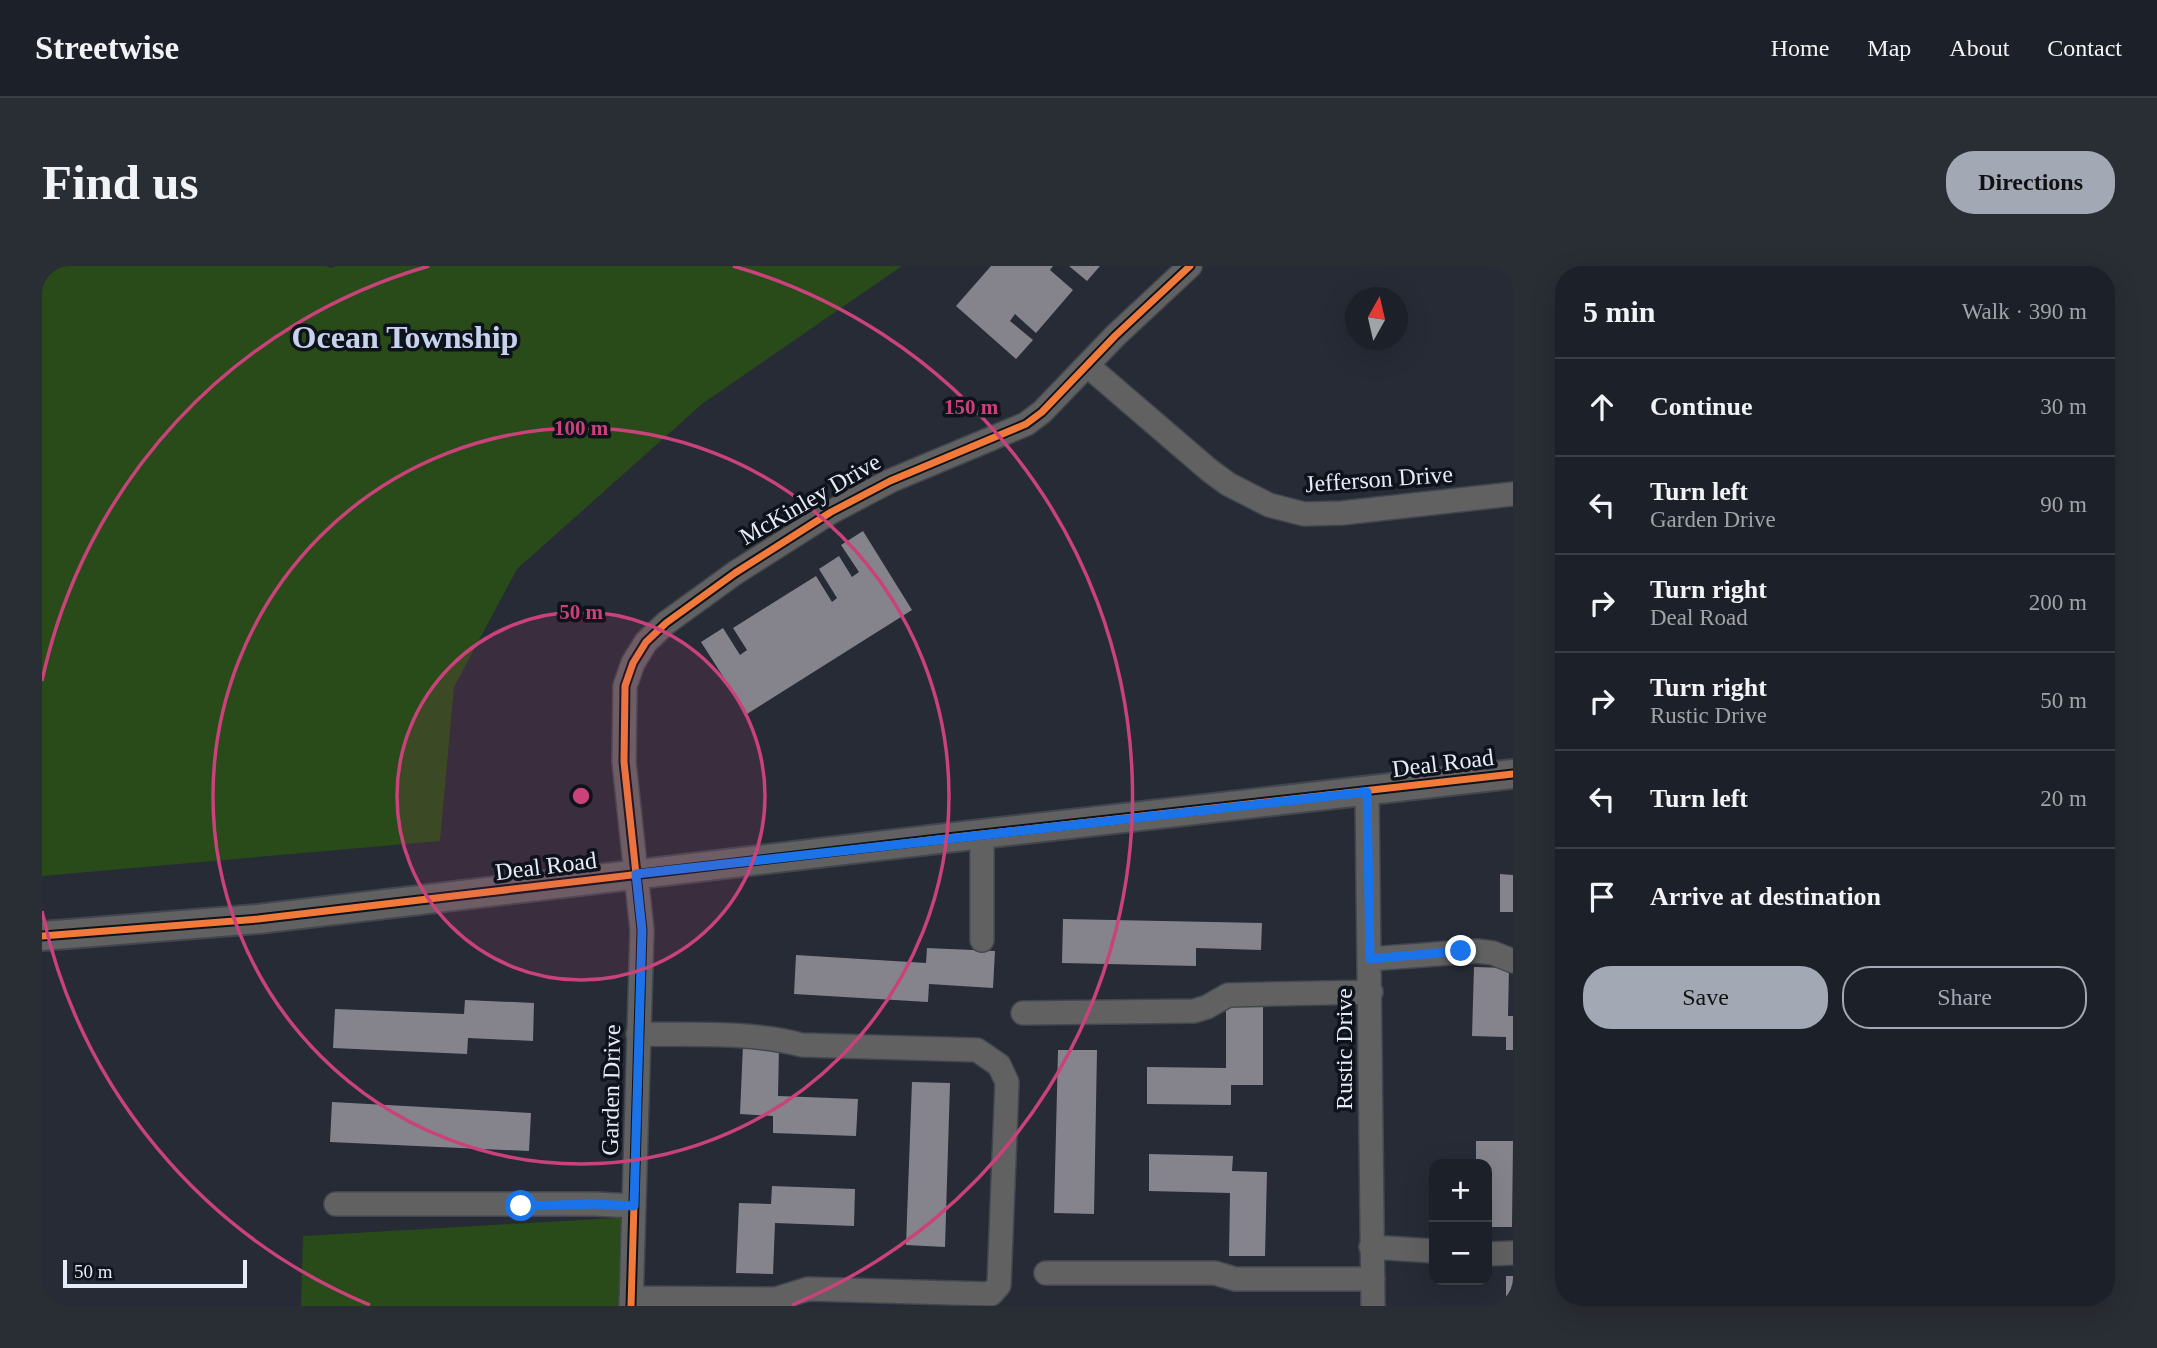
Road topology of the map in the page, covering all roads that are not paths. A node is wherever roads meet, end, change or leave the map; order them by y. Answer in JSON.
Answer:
{"nodes":[{"id":1,"x":1190,"y":266,"type":"edge"},
{"id":2,"x":1088,"y":366,"type":"junction"},
{"id":3,"x":1513,"y":494,"type":"edge"},
{"id":4,"x":1513,"y":774,"type":"edge"},
{"id":5,"x":1367,"y":792,"type":"junction"},
{"id":6,"x":982,"y":834,"type":"junction"},
{"id":7,"x":636,"y":874,"type":"junction"},
{"id":8,"x":42,"y":936,"type":"edge"},
{"id":9,"x":982,"y":940,"type":"dead end"},
{"id":10,"x":1370,"y":959,"type":"junction"},
{"id":11,"x":1513,"y":961,"type":"edge"},
{"id":12,"x":1371,"y":992,"type":"junction"},
{"id":13,"x":1023,"y":1013,"type":"dead end"},
{"id":14,"x":638,"y":1034,"type":"junction"},
{"id":15,"x":336,"y":1204,"type":"dead end"},
{"id":16,"x":634,"y":1206,"type":"junction"},
{"id":17,"x":1371,"y":1247,"type":"junction"},
{"id":18,"x":1429,"y":1251,"type":"edge"},
{"id":19,"x":1513,"y":1253,"type":"edge"},
{"id":20,"x":1492,"y":1254,"type":"edge"},
{"id":21,"x":1046,"y":1273,"type":"dead end"},
{"id":22,"x":1373,"y":1279,"type":"junction"},
{"id":23,"x":631,"y":1302,"type":"edge"},
{"id":24,"x":1373,"y":1306,"type":"edge"}],
"edges":[{"from":1,"to":2,"type":"street","name":"McKinley Drive"},
{"from":2,"to":3,"type":"street","name":"Jefferson Drive"},
{"from":2,"to":7,"type":"street","name":"McKinley Drive"},
{"from":4,"to":5,"type":"street","name":"Deal Road"},
{"from":5,"to":6,"type":"street","name":"Deal Road"},
{"from":5,"to":10,"type":"street","name":"Rustic Drive"},
{"from":6,"to":7,"type":"street","name":"Deal Road"},
{"from":6,"to":9,"type":"street"},
{"from":7,"to":8,"type":"street","name":"Deal Road"},
{"from":7,"to":14,"type":"street","name":"Garden Drive"},
{"from":10,"to":11,"type":"street"},
{"from":10,"to":12,"type":"street","name":"Rustic Drive"},
{"from":12,"to":13,"type":"street"},
{"from":12,"to":17,"type":"street","name":"Rustic Drive"},
{"from":14,"to":16,"type":"street","name":"Garden Drive"},
{"from":14,"to":23,"type":"street"},
{"from":15,"to":16,"type":"street"},
{"from":16,"to":23,"type":"street","name":"Garden Drive"},
{"from":17,"to":18,"type":"street"},
{"from":17,"to":22,"type":"street","name":"Rustic Drive"},
{"from":19,"to":20,"type":"street"},
{"from":21,"to":22,"type":"street"},
{"from":22,"to":24,"type":"street","name":"Rustic Drive"}]}
